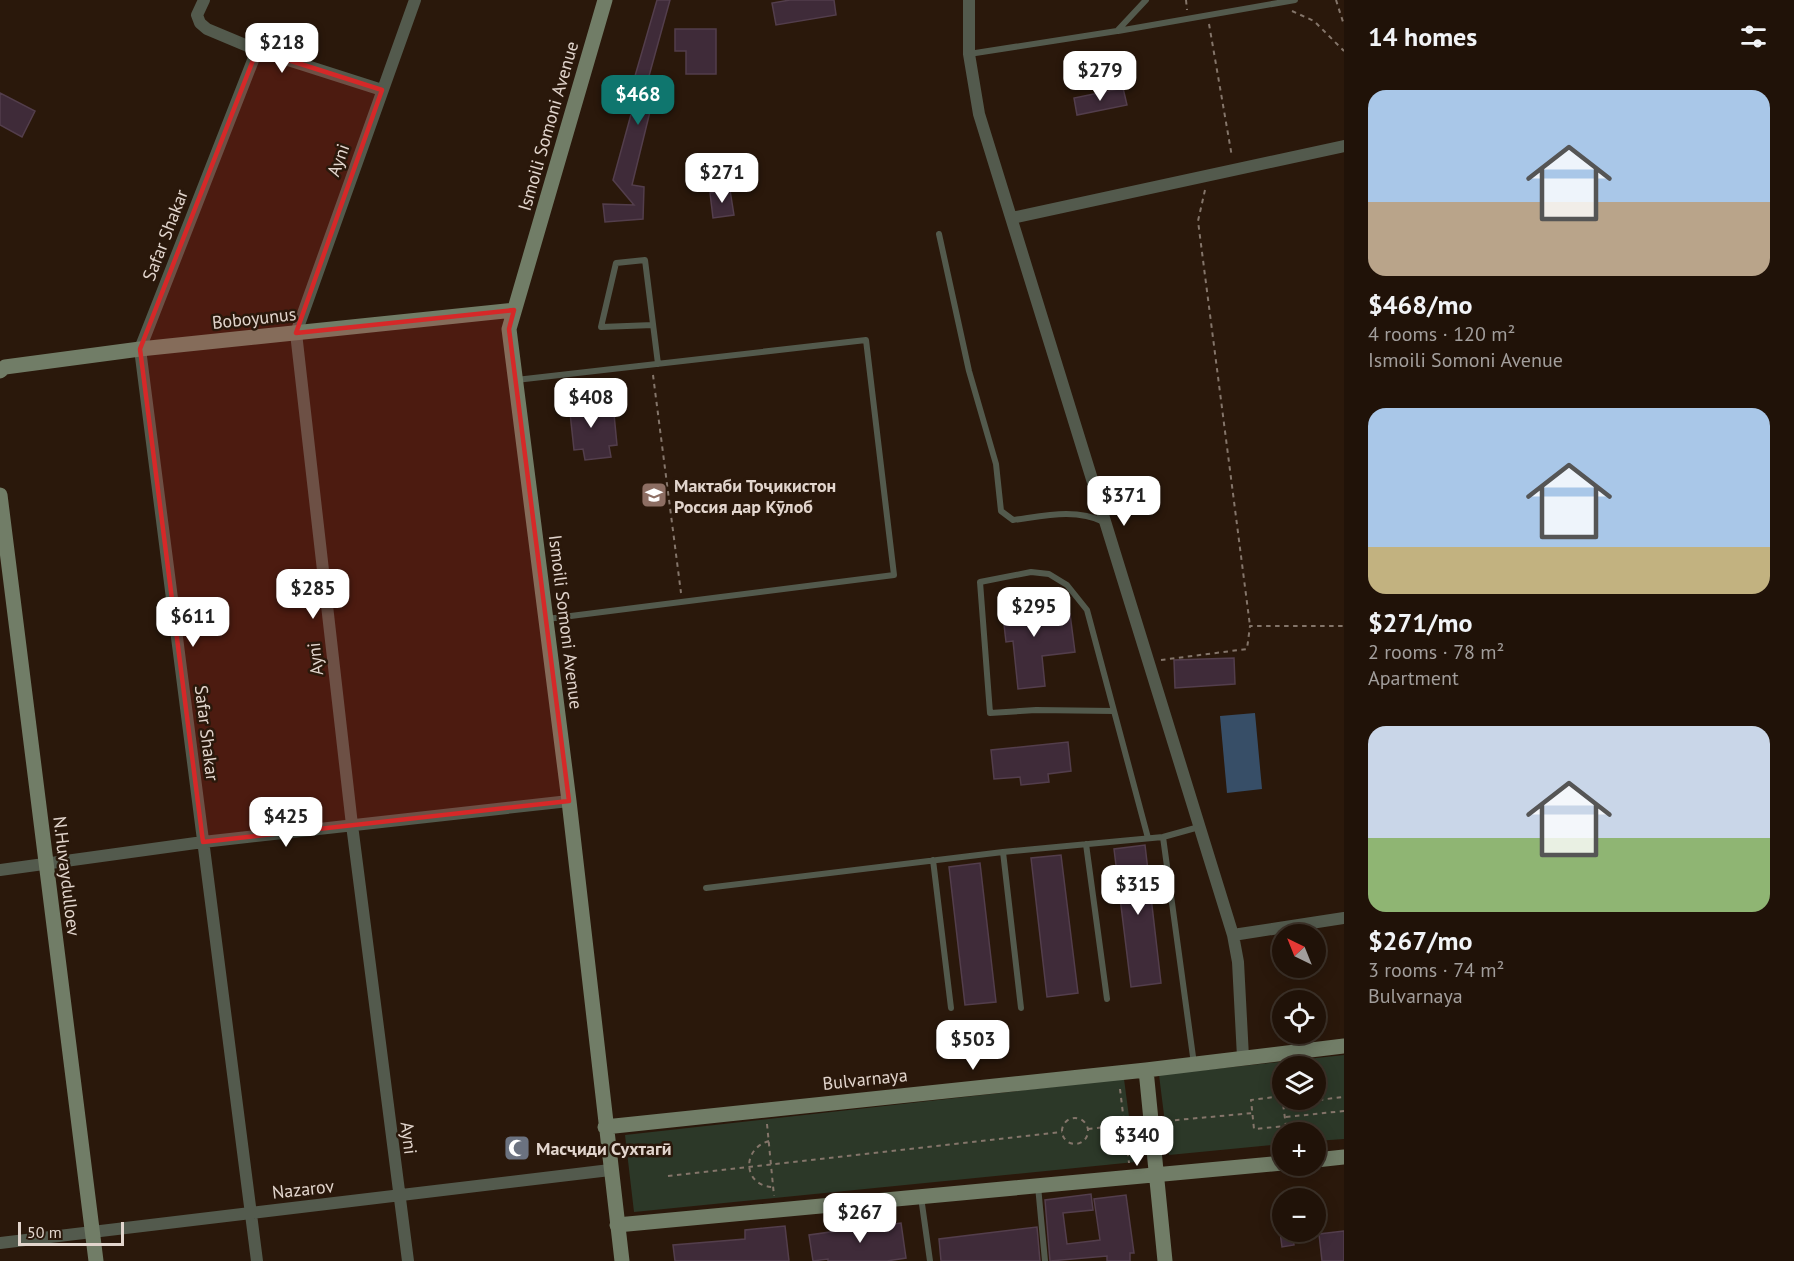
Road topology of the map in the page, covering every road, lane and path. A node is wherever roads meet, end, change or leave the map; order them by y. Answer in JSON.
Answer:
{"nodes":[{"id":1,"x":204,"y":0,"type":"edge"},
{"id":2,"x":416,"y":0,"type":"edge"},
{"id":3,"x":606,"y":0,"type":"edge"},
{"id":4,"x":969,"y":0,"type":"edge"},
{"id":5,"x":1146,"y":0,"type":"edge"},
{"id":6,"x":1295,"y":0,"type":"edge"},
{"id":7,"x":1336,"y":0,"type":"edge"},
{"id":8,"x":1276,"y":3,"type":"junction"},
{"id":9,"x":1208,"y":15,"type":"junction"},
{"id":10,"x":1344,"y":25,"type":"edge"},
{"id":11,"x":1117,"y":31,"type":"junction"},
{"id":12,"x":257,"y":50,"type":"junction"},
{"id":13,"x":1344,"y":51,"type":"edge"},
{"id":14,"x":969,"y":54,"type":"junction"},
{"id":15,"x":382,"y":90,"type":"junction"},
{"id":16,"x":1344,"y":146,"type":"edge"},
{"id":17,"x":1234,"y":170,"type":"junction"},
{"id":18,"x":1209,"y":176,"type":"junction"},
{"id":19,"x":1012,"y":218,"type":"junction"},
{"id":20,"x":939,"y":234,"type":"dead end"},
{"id":21,"x":514,"y":310,"type":"junction"},
{"id":22,"x":653,"y":325,"type":"junction"},
{"id":23,"x":296,"y":333,"type":"junction"},
{"id":24,"x":140,"y":349,"type":"junction"},
{"id":25,"x":655,"y":364,"type":"junction"},
{"id":26,"x":0,"y":371,"type":"edge"},
{"id":27,"x":516,"y":380,"type":"junction"},
{"id":28,"x":0,"y":495,"type":"edge"},
{"id":29,"x":1107,"y":523,"type":"junction"},
{"id":30,"x":682,"y":601,"type":"junction"},
{"id":31,"x":546,"y":619,"type":"junction"},
{"id":32,"x":1250,"y":626,"type":"junction"},
{"id":33,"x":1344,"y":626,"type":"edge"},
{"id":34,"x":1149,"y":664,"type":"junction"},
{"id":35,"x":1114,"y":711,"type":"junction"},
{"id":36,"x":569,"y":801,"type":"junction"},
{"id":37,"x":352,"y":825,"type":"junction"},
{"id":38,"x":1199,"y":827,"type":"junction"},
{"id":39,"x":1163,"y":837,"type":"junction"},
{"id":40,"x":1148,"y":838,"type":"junction"},
{"id":41,"x":203,"y":842,"type":"junction"},
{"id":42,"x":1086,"y":844,"type":"junction"},
{"id":43,"x":1003,"y":852,"type":"junction"},
{"id":44,"x":933,"y":860,"type":"junction"},
{"id":45,"x":46,"y":866,"type":"junction"},
{"id":46,"x":0,"y":870,"type":"edge"},
{"id":47,"x":706,"y":888,"type":"dead end"},
{"id":48,"x":1344,"y":918,"type":"edge"},
{"id":49,"x":1233,"y":935,"type":"junction"},
{"id":50,"x":1107,"y":999,"type":"dead end"},
{"id":51,"x":951,"y":1008,"type":"dead end"},
{"id":52,"x":1021,"y":1008,"type":"dead end"},
{"id":53,"x":1344,"y":1046,"type":"edge"},
{"id":54,"x":1243,"y":1057,"type":"junction"},
{"id":55,"x":1194,"y":1064,"type":"junction"},
{"id":56,"x":1146,"y":1070,"type":"junction"},
{"id":57,"x":1118,"y":1071,"type":"junction"},
{"id":58,"x":1272,"y":1097,"type":"edge"},
{"id":59,"x":1344,"y":1097,"type":"edge"},
{"id":60,"x":1326,"y":1099,"type":"edge"},
{"id":61,"x":765,"y":1110,"type":"junction"},
{"id":62,"x":1284,"y":1110,"type":"edge"},
{"id":63,"x":1344,"y":1111,"type":"edge"},
{"id":64,"x":1252,"y":1113,"type":"junction"},
{"id":65,"x":1286,"y":1117,"type":"junction"},
{"id":66,"x":1150,"y":1123,"type":"junction"},
{"id":67,"x":1125,"y":1125,"type":"junction"},
{"id":68,"x":605,"y":1127,"type":"junction"},
{"id":69,"x":1088,"y":1129,"type":"junction"},
{"id":70,"x":1062,"y":1132,"type":"junction"},
{"id":71,"x":769,"y":1141,"type":"junction"},
{"id":72,"x":1344,"y":1157,"type":"edge"},
{"id":73,"x":1326,"y":1159,"type":"edge"},
{"id":74,"x":772,"y":1164,"type":"junction"},
{"id":75,"x":1272,"y":1164,"type":"edge"},
{"id":76,"x":748,"y":1167,"type":"junction"},
{"id":77,"x":610,"y":1170,"type":"junction"},
{"id":78,"x":1154,"y":1174,"type":"junction"},
{"id":79,"x":668,"y":1176,"type":"dead end"},
{"id":80,"x":1130,"y":1178,"type":"junction"},
{"id":81,"x":1038,"y":1186,"type":"junction"},
{"id":82,"x":774,"y":1187,"type":"junction"},
{"id":83,"x":398,"y":1196,"type":"junction"},
{"id":84,"x":921,"y":1197,"type":"junction"},
{"id":85,"x":776,"y":1211,"type":"junction"},
{"id":86,"x":252,"y":1212,"type":"junction"},
{"id":87,"x":617,"y":1225,"type":"junction"},
{"id":88,"x":93,"y":1233,"type":"junction"},
{"id":89,"x":0,"y":1243,"type":"edge"},
{"id":90,"x":96,"y":1261,"type":"edge"},
{"id":91,"x":257,"y":1261,"type":"edge"},
{"id":92,"x":408,"y":1261,"type":"edge"},
{"id":93,"x":622,"y":1261,"type":"edge"},
{"id":94,"x":930,"y":1261,"type":"edge"},
{"id":95,"x":1045,"y":1261,"type":"edge"},
{"id":96,"x":1165,"y":1261,"type":"edge"}],
"edges":[{"from":1,"to":12,"type":"street"},
{"from":2,"to":15,"type":"street","name":"Ayni"},
{"from":3,"to":21,"type":"street","name":"Ismoili Somoni Avenue"},
{"from":4,"to":14,"type":"street"},
{"from":5,"to":11,"type":"lane"},
{"from":6,"to":8,"type":"lane"},
{"from":7,"to":10,"type":"path"},
{"from":8,"to":9,"type":"lane"},
{"from":8,"to":13,"type":"path"},
{"from":9,"to":11,"type":"lane"},
{"from":9,"to":17,"type":"path"},
{"from":11,"to":14,"type":"lane"},
{"from":12,"to":15,"type":"street"},
{"from":12,"to":24,"type":"street","name":"Safar Shakar"},
{"from":14,"to":19,"type":"street"},
{"from":15,"to":23,"type":"street","name":"Ayni"},
{"from":16,"to":17,"type":"street"},
{"from":17,"to":18,"type":"street"},
{"from":18,"to":19,"type":"street"},
{"from":18,"to":32,"type":"path"},
{"from":19,"to":29,"type":"street"},
{"from":20,"to":29,"type":"lane"},
{"from":21,"to":23,"type":"street","name":"Boboyunus"},
{"from":21,"to":27,"type":"street","name":"Ismoili Somoni Avenue"},
{"from":22,"to":22,"type":"lane"},
{"from":22,"to":25,"type":"lane"},
{"from":23,"to":24,"type":"street","name":"Boboyunus"},
{"from":23,"to":37,"type":"street","name":"Ayni"},
{"from":24,"to":26,"type":"street","name":"Boboyunus"},
{"from":24,"to":41,"type":"street","name":"Safar Shakar"},
{"from":25,"to":27,"type":"lane"},
{"from":25,"to":30,"type":"path"},
{"from":25,"to":30,"type":"lane"},
{"from":27,"to":31,"type":"street","name":"Ismoili Somoni Avenue"},
{"from":28,"to":45,"type":"street","name":"N.Huvaydulloev"},
{"from":29,"to":34,"type":"street"},
{"from":30,"to":31,"type":"lane"},
{"from":31,"to":36,"type":"street","name":"Ismoili Somoni Avenue"},
{"from":32,"to":33,"type":"path"},
{"from":32,"to":34,"type":"path"},
{"from":34,"to":38,"type":"street"},
{"from":35,"to":35,"type":"lane"},
{"from":35,"to":40,"type":"lane"},
{"from":36,"to":37,"type":"street"},
{"from":36,"to":68,"type":"street","name":"Ismoili Somoni Avenue"},
{"from":37,"to":41,"type":"street"},
{"from":37,"to":83,"type":"street","name":"Ayni"},
{"from":38,"to":39,"type":"lane"},
{"from":38,"to":49,"type":"street"},
{"from":39,"to":40,"type":"lane"},
{"from":39,"to":55,"type":"lane"},
{"from":40,"to":42,"type":"lane"},
{"from":41,"to":45,"type":"street"},
{"from":41,"to":86,"type":"street","name":"Safar Shakar"},
{"from":42,"to":43,"type":"lane"},
{"from":42,"to":50,"type":"lane"},
{"from":43,"to":44,"type":"lane"},
{"from":43,"to":52,"type":"lane"},
{"from":44,"to":47,"type":"lane"},
{"from":44,"to":51,"type":"lane"},
{"from":45,"to":46,"type":"street"},
{"from":45,"to":88,"type":"street","name":"N.Huvaydulloev"},
{"from":48,"to":49,"type":"street"},
{"from":49,"to":54,"type":"street"},
{"from":53,"to":54,"type":"street","name":"Bulvarnaya"},
{"from":54,"to":55,"type":"street","name":"Bulvarnaya"},
{"from":55,"to":56,"type":"street","name":"Bulvarnaya"},
{"from":56,"to":57,"type":"street","name":"Bulvarnaya"},
{"from":56,"to":66,"type":"street"},
{"from":57,"to":61,"type":"street","name":"Bulvarnaya"},
{"from":57,"to":67,"type":"path"},
{"from":58,"to":64,"type":"path"},
{"from":59,"to":60,"type":"path"},
{"from":61,"to":68,"type":"street","name":"Bulvarnaya"},
{"from":61,"to":71,"type":"path"},
{"from":62,"to":65,"type":"path"},
{"from":63,"to":65,"type":"path"},
{"from":64,"to":65,"type":"path"},
{"from":64,"to":66,"type":"path"},
{"from":66,"to":78,"type":"street"},
{"from":67,"to":69,"type":"path"},
{"from":67,"to":80,"type":"path"},
{"from":68,"to":77,"type":"street","name":"Ismoili Somoni Avenue"},
{"from":69,"to":70,"type":"path"},
{"from":69,"to":70,"type":"path"},
{"from":70,"to":74,"type":"path"},
{"from":71,"to":74,"type":"path"},
{"from":71,"to":76,"type":"path"},
{"from":72,"to":73,"type":"street"},
{"from":74,"to":76,"type":"path"},
{"from":74,"to":82,"type":"path"},
{"from":75,"to":78,"type":"street"},
{"from":76,"to":79,"type":"path"},
{"from":76,"to":82,"type":"path"},
{"from":77,"to":83,"type":"street","name":"Nazarov"},
{"from":77,"to":87,"type":"street","name":"Ismoili Somoni Avenue"},
{"from":78,"to":80,"type":"street"},
{"from":78,"to":96,"type":"street"},
{"from":80,"to":81,"type":"street"},
{"from":81,"to":84,"type":"street"},
{"from":81,"to":95,"type":"lane"},
{"from":82,"to":85,"type":"path"},
{"from":83,"to":86,"type":"street","name":"Nazarov"},
{"from":83,"to":92,"type":"street","name":"Ayni"},
{"from":84,"to":85,"type":"street"},
{"from":84,"to":94,"type":"lane"},
{"from":85,"to":87,"type":"street"},
{"from":86,"to":88,"type":"street","name":"Nazarov"},
{"from":86,"to":91,"type":"street","name":"Safar Shakar"},
{"from":87,"to":93,"type":"street","name":"Ismoili Somoni Avenue"},
{"from":88,"to":89,"type":"street","name":"Nazarov"},
{"from":88,"to":90,"type":"street","name":"N.Huvaydulloev"}]}
